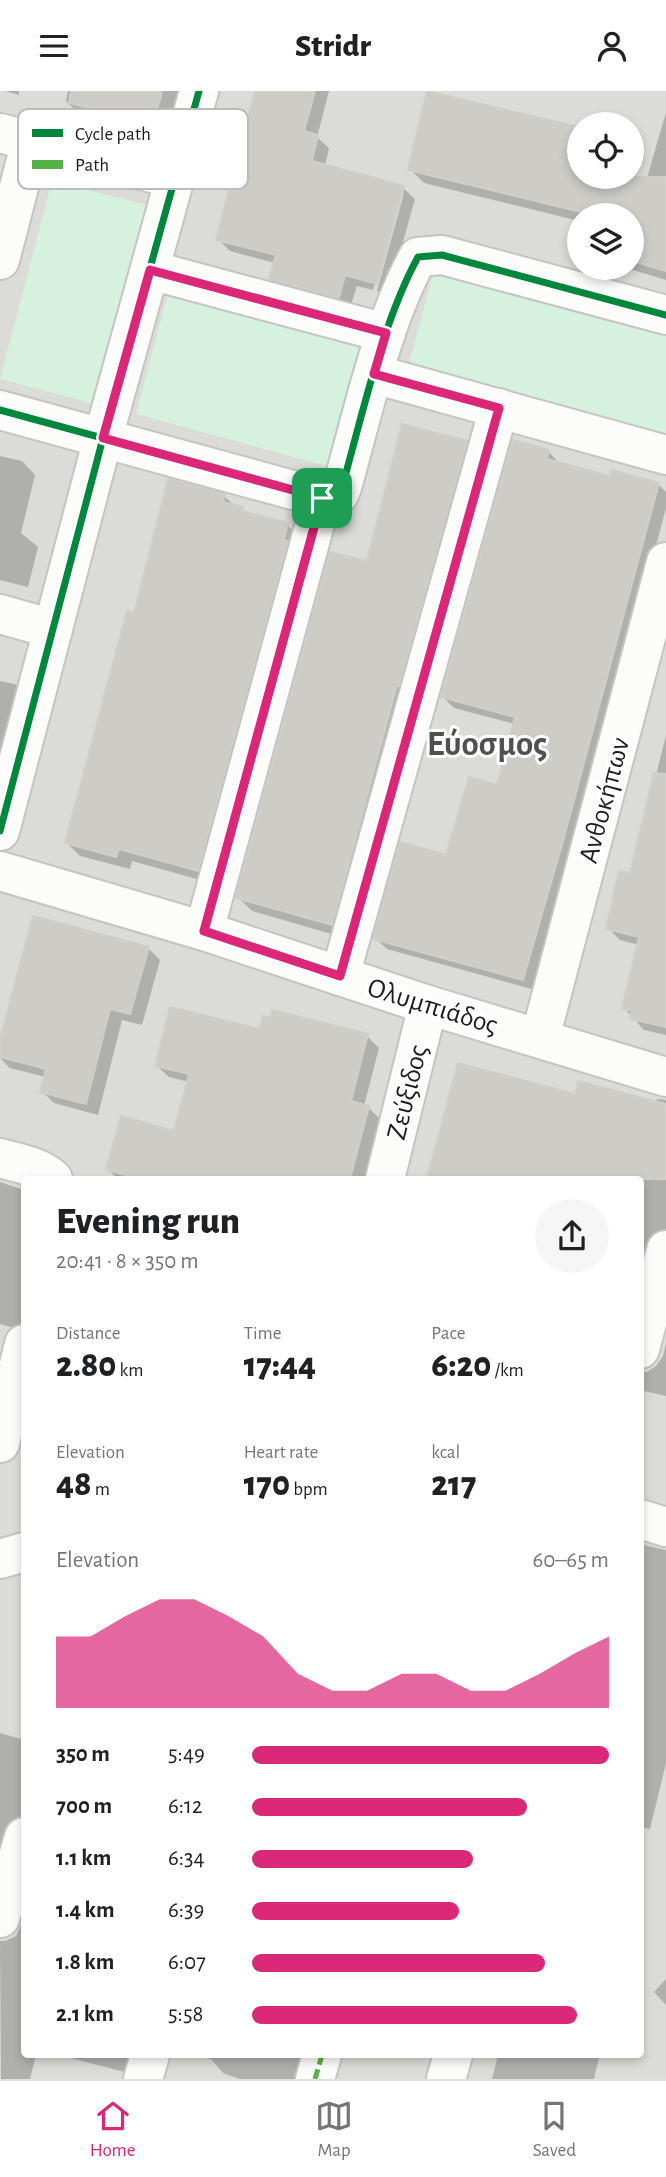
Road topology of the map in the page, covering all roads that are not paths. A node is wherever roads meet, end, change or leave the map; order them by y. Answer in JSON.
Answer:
{"nodes":[{"id":1,"x":199,"y":91,"type":"edge"},
{"id":2,"x":194,"y":109,"type":"edge"},
{"id":3,"x":16,"y":137,"type":"edge"},
{"id":4,"x":173,"y":189,"type":"edge"},
{"id":5,"x":0,"y":260,"type":"edge"},
{"id":6,"x":150,"y":270,"type":"junction"},
{"id":7,"x":666,"y":314,"type":"edge"},
{"id":8,"x":386,"y":333,"type":"junction"},
{"id":9,"x":374,"y":374,"type":"junction"},
{"id":10,"x":499,"y":408,"type":"junction"},
{"id":11,"x":0,"y":410,"type":"edge"},
{"id":12,"x":103,"y":438,"type":"junction"},
{"id":13,"x":666,"y":455,"type":"edge"},
{"id":14,"x":322,"y":498,"type":"junction"},
{"id":15,"x":666,"y":562,"type":"edge"},
{"id":16,"x":0,"y":614,"type":"edge"},
{"id":17,"x":54,"y":629,"type":"junction"},
{"id":18,"x":0,"y":831,"type":"edge"},
{"id":19,"x":0,"y":871,"type":"edge"},
{"id":20,"x":204,"y":931,"type":"junction"},
{"id":21,"x":340,"y":976,"type":"junction"},
{"id":22,"x":428,"y":1005,"type":"junction"},
{"id":23,"x":540,"y":1038,"type":"junction"},
{"id":24,"x":666,"y":1077,"type":"edge"},
{"id":25,"x":0,"y":1158,"type":"edge"},
{"id":26,"x":48,"y":1176,"type":"edge"},
{"id":27,"x":386,"y":1176,"type":"edge"},
{"id":28,"x":666,"y":1250,"type":"edge"},
{"id":29,"x":644,"y":1334,"type":"edge"},
{"id":30,"x":21,"y":1356,"type":"edge"},
{"id":31,"x":0,"y":1443,"type":"edge"},
{"id":32,"x":644,"y":1520,"type":"edge"},
{"id":33,"x":666,"y":1527,"type":"edge"},
{"id":34,"x":21,"y":1553,"type":"edge"},
{"id":35,"x":0,"y":1559,"type":"edge"},
{"id":36,"x":21,"y":1847,"type":"edge"},
{"id":37,"x":0,"y":1918,"type":"edge"},
{"id":38,"x":149,"y":2058,"type":"edge"},
{"id":39,"x":321,"y":2058,"type":"edge"},
{"id":40,"x":452,"y":2058,"type":"edge"},
{"id":41,"x":143,"y":2079,"type":"edge"},
{"id":42,"x":315,"y":2079,"type":"edge"},
{"id":43,"x":446,"y":2079,"type":"edge"}],
"edges":[{"from":1,"to":2,"type":"street"},
{"from":3,"to":5,"type":"street"},
{"from":4,"to":6,"type":"street"},
{"from":6,"to":8,"type":"street"},
{"from":6,"to":12,"type":"street"},
{"from":7,"to":8,"type":"street"},
{"from":8,"to":9,"type":"street"},
{"from":9,"to":10,"type":"street"},
{"from":9,"to":14,"type":"street"},
{"from":10,"to":13,"type":"street"},
{"from":10,"to":21,"type":"street"},
{"from":11,"to":12,"type":"street"},
{"from":12,"to":14,"type":"street"},
{"from":12,"to":17,"type":"street"},
{"from":14,"to":20,"type":"street"},
{"from":15,"to":23,"type":"street","name":"Ανθοκήπων"},
{"from":16,"to":17,"type":"street"},
{"from":17,"to":18,"type":"street"},
{"from":19,"to":20,"type":"street","name":"Ολυμπιάδος"},
{"from":20,"to":21,"type":"street","name":"Ολυμπιάδος"},
{"from":21,"to":22,"type":"street","name":"Ολυμπιάδος"},
{"from":22,"to":23,"type":"street","name":"Ολυμπιάδος"},
{"from":22,"to":27,"type":"street","name":"Ζεύξιδος"},
{"from":23,"to":24,"type":"street","name":"Ολυμπιάδος"},
{"from":25,"to":26,"type":"street"},
{"from":28,"to":29,"type":"street"},
{"from":30,"to":31,"type":"street"},
{"from":32,"to":33,"type":"street"},
{"from":34,"to":35,"type":"street"},
{"from":36,"to":37,"type":"street"},
{"from":38,"to":41,"type":"street"},
{"from":39,"to":42,"type":"street"},
{"from":40,"to":43,"type":"street"}]}
